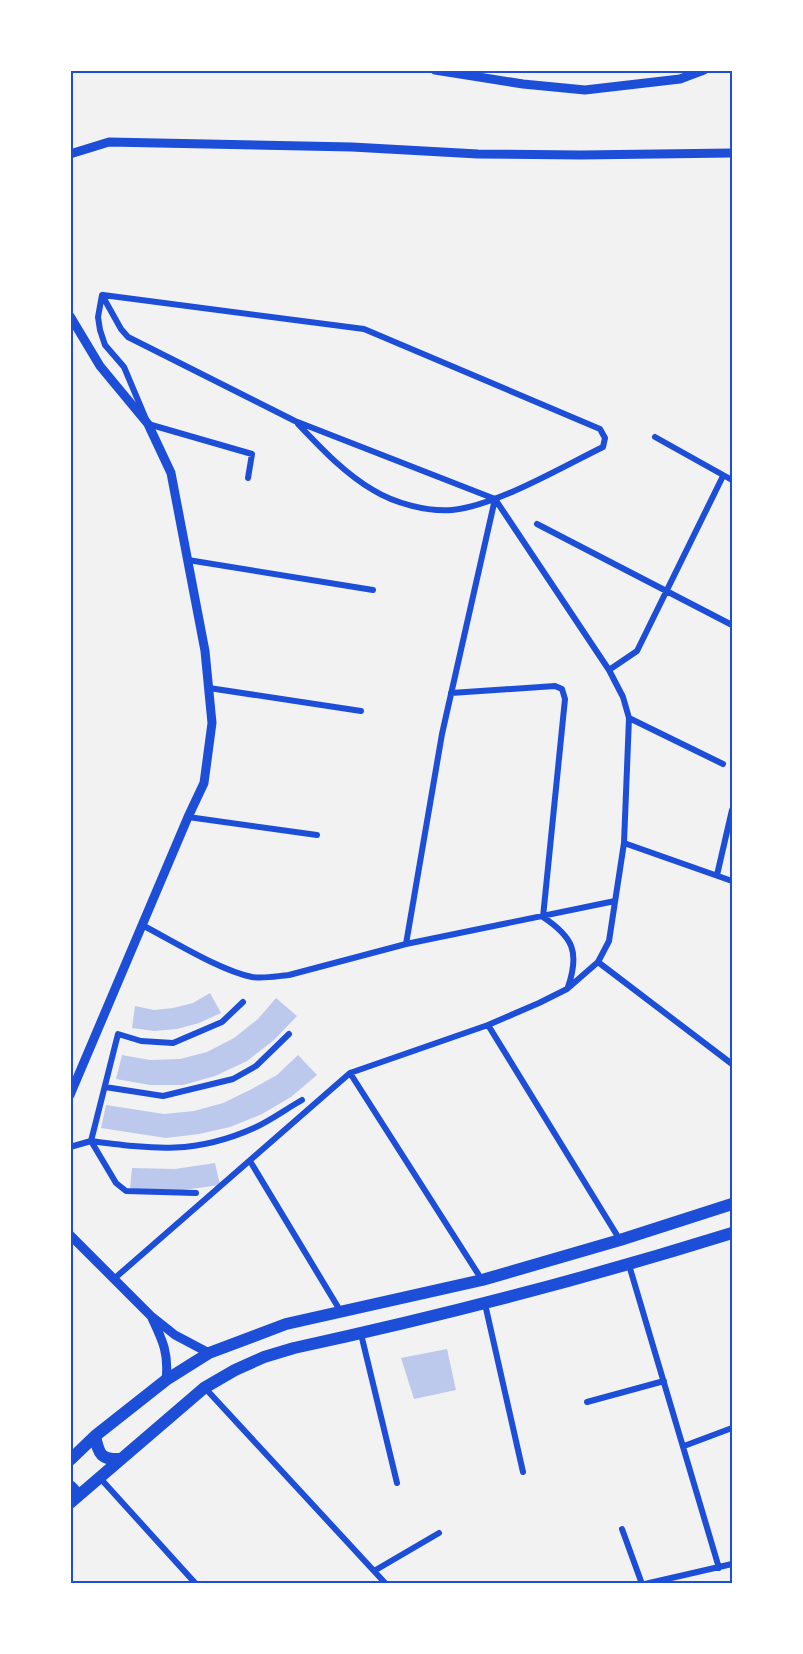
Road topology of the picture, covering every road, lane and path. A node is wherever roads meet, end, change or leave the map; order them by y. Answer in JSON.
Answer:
{"nodes":[{"id":1,"x":704,"y":70,"type":"edge"},
{"id":2,"x":438,"y":71,"type":"edge"},
{"id":3,"x":732,"y":153,"type":"edge"},
{"id":4,"x":70,"y":154,"type":"edge"},
{"id":5,"x":102,"y":295,"type":"junction"},
{"id":6,"x":70,"y":316,"type":"edge"},
{"id":7,"x":295,"y":422,"type":"junction"},
{"id":8,"x":148,"y":424,"type":"junction"},
{"id":9,"x":655,"y":437,"type":"dead end"},
{"id":10,"x":723,"y":476,"type":"junction"},
{"id":11,"x":248,"y":478,"type":"dead end"},
{"id":12,"x":732,"y":480,"type":"edge"},
{"id":13,"x":495,"y":499,"type":"junction"},
{"id":14,"x":537,"y":524,"type":"dead end"},
{"id":15,"x":188,"y":561,"type":"junction"},
{"id":16,"x":373,"y":590,"type":"dead end"},
{"id":17,"x":666,"y":591,"type":"junction"},
{"id":18,"x":732,"y":625,"type":"edge"},
{"id":19,"x":609,"y":670,"type":"junction"},
{"id":20,"x":209,"y":688,"type":"junction"},
{"id":21,"x":451,"y":693,"type":"junction"},
{"id":22,"x":361,"y":711,"type":"dead end"},
{"id":23,"x":629,"y":718,"type":"junction"},
{"id":24,"x":723,"y":764,"type":"dead end"},
{"id":25,"x":732,"y":810,"type":"edge"},
{"id":26,"x":188,"y":817,"type":"junction"},
{"id":27,"x":316,"y":835,"type":"dead end"},
{"id":28,"x":624,"y":843,"type":"junction"},
{"id":29,"x":717,"y":875,"type":"junction"},
{"id":30,"x":732,"y":881,"type":"edge"},
{"id":31,"x":615,"y":901,"type":"junction"},
{"id":32,"x":543,"y":917,"type":"junction"},
{"id":33,"x":142,"y":926,"type":"junction"},
{"id":34,"x":406,"y":944,"type":"junction"},
{"id":35,"x":598,"y":962,"type":"junction"},
{"id":36,"x":567,"y":988,"type":"junction"},
{"id":37,"x":243,"y":1002,"type":"dead end"},
{"id":38,"x":488,"y":1025,"type":"junction"},
{"id":39,"x":289,"y":1034,"type":"dead end"},
{"id":40,"x":732,"y":1064,"type":"edge"},
{"id":41,"x":350,"y":1073,"type":"junction"},
{"id":42,"x":105,"y":1087,"type":"junction"},
{"id":43,"x":70,"y":1095,"type":"edge"},
{"id":44,"x":302,"y":1100,"type":"dead end"},
{"id":45,"x":91,"y":1141,"type":"junction"},
{"id":46,"x":70,"y":1147,"type":"edge"},
{"id":47,"x":250,"y":1161,"type":"junction"},
{"id":48,"x":196,"y":1193,"type":"dead end"},
{"id":49,"x":732,"y":1204,"type":"edge"},
{"id":50,"x":732,"y":1233,"type":"edge"},
{"id":51,"x":70,"y":1235,"type":"edge"},
{"id":52,"x":620,"y":1240,"type":"junction"},
{"id":53,"x":629,"y":1265,"type":"junction"},
{"id":54,"x":115,"y":1278,"type":"junction"},
{"id":55,"x":482,"y":1280,"type":"junction"},
{"id":56,"x":485,"y":1304,"type":"junction"},
{"id":57,"x":341,"y":1312,"type":"junction"},
{"id":58,"x":151,"y":1316,"type":"junction"},
{"id":59,"x":361,"y":1334,"type":"junction"},
{"id":60,"x":209,"y":1353,"type":"junction"},
{"id":61,"x":166,"y":1380,"type":"junction"},
{"id":62,"x":664,"y":1381,"type":"junction"},
{"id":63,"x":204,"y":1388,"type":"junction"},
{"id":64,"x":587,"y":1402,"type":"dead end"},
{"id":65,"x":732,"y":1428,"type":"edge"},
{"id":66,"x":95,"y":1436,"type":"junction"},
{"id":67,"x":684,"y":1446,"type":"junction"},
{"id":68,"x":72,"y":1454,"type":"edge"},
{"id":69,"x":121,"y":1459,"type":"junction"},
{"id":70,"x":523,"y":1472,"type":"dead end"},
{"id":71,"x":100,"y":1478,"type":"junction"},
{"id":72,"x":397,"y":1483,"type":"dead end"},
{"id":73,"x":70,"y":1486,"type":"edge"},
{"id":74,"x":70,"y":1502,"type":"edge"},
{"id":75,"x":622,"y":1529,"type":"dead end"},
{"id":76,"x":439,"y":1533,"type":"dead end"},
{"id":77,"x":732,"y":1564,"type":"edge"},
{"id":78,"x":719,"y":1568,"type":"junction"},
{"id":79,"x":374,"y":1571,"type":"junction"},
{"id":80,"x":196,"y":1584,"type":"edge"},
{"id":81,"x":386,"y":1584,"type":"edge"},
{"id":82,"x":643,"y":1584,"type":"edge"}],
"edges":[{"from":1,"to":2,"type":"street"},
{"from":3,"to":4,"type":"street"},
{"from":5,"to":7,"type":"street"},
{"from":5,"to":8,"type":"street"},
{"from":5,"to":13,"type":"street"},
{"from":6,"to":8,"type":"street"},
{"from":7,"to":13,"type":"street"},
{"from":7,"to":13,"type":"street"},
{"from":8,"to":11,"type":"street"},
{"from":8,"to":15,"type":"street"},
{"from":9,"to":10,"type":"street"},
{"from":10,"to":12,"type":"street"},
{"from":10,"to":17,"type":"street"},
{"from":13,"to":19,"type":"street"},
{"from":13,"to":21,"type":"street"},
{"from":14,"to":17,"type":"street"},
{"from":15,"to":16,"type":"street"},
{"from":15,"to":20,"type":"street"},
{"from":17,"to":18,"type":"street"},
{"from":17,"to":19,"type":"street"},
{"from":19,"to":23,"type":"street"},
{"from":20,"to":22,"type":"street"},
{"from":20,"to":26,"type":"street"},
{"from":21,"to":32,"type":"street"},
{"from":21,"to":34,"type":"street"},
{"from":23,"to":24,"type":"street"},
{"from":23,"to":28,"type":"street"},
{"from":25,"to":29,"type":"street"},
{"from":26,"to":27,"type":"street"},
{"from":26,"to":33,"type":"street"},
{"from":28,"to":29,"type":"street"},
{"from":28,"to":31,"type":"street"},
{"from":29,"to":30,"type":"street"},
{"from":31,"to":32,"type":"street"},
{"from":31,"to":35,"type":"street"},
{"from":32,"to":34,"type":"street"},
{"from":32,"to":36,"type":"street"},
{"from":33,"to":34,"type":"street"},
{"from":33,"to":43,"type":"street"},
{"from":35,"to":36,"type":"street"},
{"from":35,"to":40,"type":"street"},
{"from":36,"to":38,"type":"street"},
{"from":37,"to":42,"type":"street"},
{"from":38,"to":41,"type":"street"},
{"from":38,"to":52,"type":"street"},
{"from":39,"to":42,"type":"street"},
{"from":41,"to":47,"type":"street"},
{"from":41,"to":55,"type":"street"},
{"from":42,"to":45,"type":"street"},
{"from":44,"to":45,"type":"street"},
{"from":45,"to":46,"type":"street"},
{"from":45,"to":48,"type":"street"},
{"from":47,"to":54,"type":"street"},
{"from":47,"to":57,"type":"street"},
{"from":49,"to":52,"type":"main road"},
{"from":50,"to":53,"type":"main road"},
{"from":51,"to":54,"type":"street"},
{"from":52,"to":55,"type":"main road"},
{"from":53,"to":56,"type":"main road"},
{"from":53,"to":62,"type":"street"},
{"from":54,"to":58,"type":"street"},
{"from":55,"to":57,"type":"main road"},
{"from":56,"to":59,"type":"main road"},
{"from":56,"to":70,"type":"street"},
{"from":57,"to":60,"type":"main road"},
{"from":58,"to":60,"type":"street"},
{"from":58,"to":61,"type":"street"},
{"from":59,"to":63,"type":"main road"},
{"from":59,"to":72,"type":"street"},
{"from":60,"to":61,"type":"main road"},
{"from":61,"to":66,"type":"main road"},
{"from":62,"to":64,"type":"street"},
{"from":62,"to":67,"type":"street"},
{"from":63,"to":69,"type":"main road"},
{"from":63,"to":79,"type":"street"},
{"from":65,"to":67,"type":"street"},
{"from":66,"to":68,"type":"main road"},
{"from":66,"to":69,"type":"main road"},
{"from":67,"to":78,"type":"street"},
{"from":69,"to":71,"type":"main road"},
{"from":71,"to":74,"type":"main road"},
{"from":71,"to":80,"type":"street"},
{"from":73,"to":74,"type":"main road"},
{"from":75,"to":82,"type":"street"},
{"from":76,"to":79,"type":"street"},
{"from":77,"to":78,"type":"street"},
{"from":78,"to":82,"type":"street"},
{"from":79,"to":81,"type":"street"}]}
